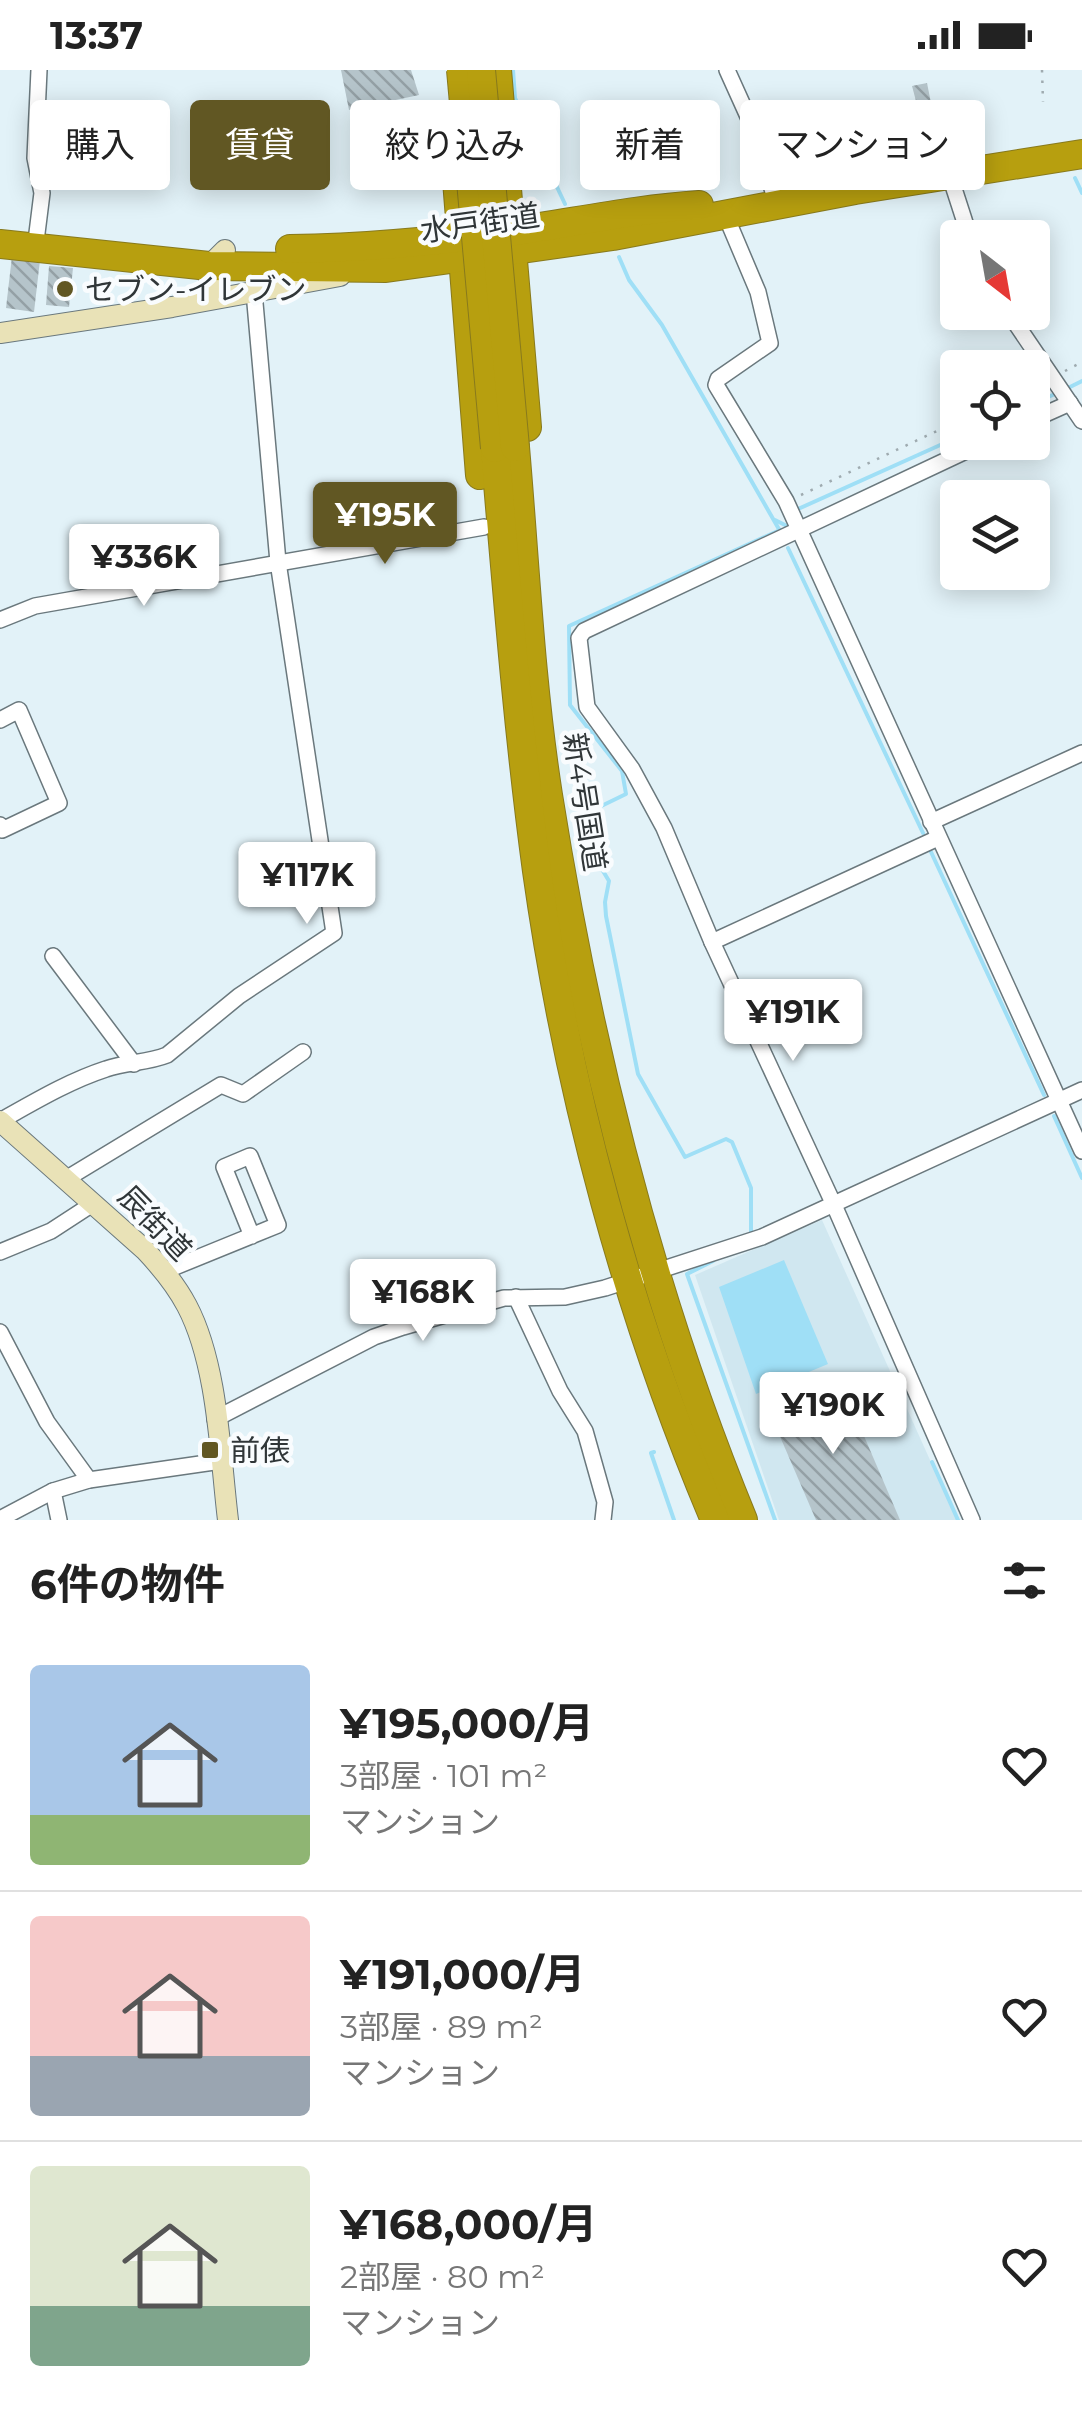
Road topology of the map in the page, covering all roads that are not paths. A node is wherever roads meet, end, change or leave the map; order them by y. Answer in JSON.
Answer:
{"nodes":[{"id":1,"x":39,"y":70,"type":"edge"},
{"id":2,"x":448,"y":70,"type":"edge"},
{"id":3,"x":461,"y":70,"type":"edge"},
{"id":4,"x":480,"y":70,"type":"edge"},
{"id":5,"x":498,"y":70,"type":"edge"},
{"id":6,"x":728,"y":70,"type":"edge"},
{"id":7,"x":1082,"y":140,"type":"edge"},
{"id":8,"x":1082,"y":154,"type":"edge"},
{"id":9,"x":985,"y":160,"type":"edge"},
{"id":10,"x":985,"y":164,"type":"edge"},
{"id":11,"x":821,"y":190,"type":"edge"},
{"id":12,"x":955,"y":190,"type":"edge"},
{"id":13,"x":775,"y":198,"type":"junction"},
{"id":14,"x":726,"y":214,"type":"junction"},
{"id":15,"x":964,"y":220,"type":"edge"},
{"id":16,"x":0,"y":227,"type":"edge"},
{"id":17,"x":35,"y":241,"type":"junction"},
{"id":18,"x":511,"y":241,"type":"junction"},
{"id":19,"x":0,"y":244,"type":"edge"},
{"id":20,"x":462,"y":248,"type":"junction"},
{"id":21,"x":217,"y":258,"type":"junction"},
{"id":22,"x":386,"y":268,"type":"junction"},
{"id":23,"x":254,"y":292,"type":"junction"},
{"id":24,"x":210,"y":299,"type":"junction"},
{"id":25,"x":1020,"y":330,"type":"edge"},
{"id":26,"x":0,"y":334,"type":"edge"},
{"id":27,"x":1070,"y":403,"type":"junction"},
{"id":28,"x":1050,"y":412,"type":"edge"},
{"id":29,"x":1082,"y":421,"type":"edge"},
{"id":30,"x":505,"y":447,"type":"junction"},
{"id":31,"x":947,"y":460,"type":"edge"},
{"id":32,"x":484,"y":527,"type":"junction"},
{"id":33,"x":798,"y":531,"type":"junction"},
{"id":34,"x":278,"y":562,"type":"junction"},
{"id":35,"x":0,"y":620,"type":"edge"},
{"id":36,"x":0,"y":720,"type":"edge"},
{"id":37,"x":1082,"y":753,"type":"edge"},
{"id":38,"x":0,"y":824,"type":"edge"},
{"id":39,"x":934,"y":830,"type":"junction"},
{"id":40,"x":550,"y":869,"type":"junction"},
{"id":41,"x":712,"y":942,"type":"junction"},
{"id":42,"x":53,"y":956,"type":"dead end"},
{"id":43,"x":303,"y":1052,"type":"dead end"},
{"id":44,"x":134,"y":1064,"type":"junction"},
{"id":45,"x":1082,"y":1090,"type":"edge"},
{"id":46,"x":1059,"y":1101,"type":"junction"},
{"id":47,"x":0,"y":1121,"type":"edge"},
{"id":48,"x":1082,"y":1151,"type":"edge"},
{"id":49,"x":66,"y":1179,"type":"junction"},
{"id":50,"x":94,"y":1203,"type":"junction"},
{"id":51,"x":834,"y":1205,"type":"junction"},
{"id":52,"x":252,"y":1236,"type":"junction"},
{"id":53,"x":0,"y":1252,"type":"edge"},
{"id":54,"x":164,"y":1270,"type":"junction"},
{"id":55,"x":643,"y":1277,"type":"junction"},
{"id":56,"x":516,"y":1297,"type":"junction"},
{"id":57,"x":0,"y":1332,"type":"edge"},
{"id":58,"x":215,"y":1419,"type":"junction"},
{"id":59,"x":221,"y":1461,"type":"junction"},
{"id":60,"x":89,"y":1480,"type":"junction"},
{"id":61,"x":53,"y":1491,"type":"junction"},
{"id":62,"x":0,"y":1519,"type":"edge"},
{"id":63,"x":59,"y":1520,"type":"edge"},
{"id":64,"x":228,"y":1520,"type":"edge"},
{"id":65,"x":603,"y":1520,"type":"edge"},
{"id":66,"x":715,"y":1520,"type":"edge"},
{"id":67,"x":743,"y":1520,"type":"edge"},
{"id":68,"x":972,"y":1520,"type":"edge"}],
"edges":[{"from":1,"to":17,"type":"street"},
{"from":2,"to":20,"type":"highway"},
{"from":3,"to":30,"type":"highway","name":"新4号国道","bridge":true},
{"from":4,"to":30,"type":"highway","name":"新4号国道","bridge":true},
{"from":5,"to":18,"type":"highway"},
{"from":6,"to":13,"type":"street"},
{"from":7,"to":9,"type":"highway","name":"水戸街道"},
{"from":8,"to":10,"type":"highway","name":"水戸街道"},
{"from":11,"to":13,"type":"highway","name":"水戸街道"},
{"from":12,"to":15,"type":"street"},
{"from":13,"to":14,"type":"highway","name":"水戸街道"},
{"from":13,"to":18,"type":"highway","name":"水戸街道"},
{"from":14,"to":18,"type":"highway","name":"水戸街道"},
{"from":14,"to":33,"type":"street"},
{"from":16,"to":17,"type":"highway","name":"水戸街道"},
{"from":17,"to":19,"type":"highway","name":"水戸街道"},
{"from":17,"to":21,"type":"highway","name":"水戸街道"},
{"from":18,"to":20,"type":"highway","name":"水戸街道"},
{"from":18,"to":40,"type":"highway"},
{"from":20,"to":21,"type":"highway","name":"水戸街道"},
{"from":20,"to":22,"type":"highway","name":"水戸街道"},
{"from":20,"to":32,"type":"highway"},
{"from":21,"to":22,"type":"highway","name":"水戸街道"},
{"from":21,"to":24,"type":"main road"},
{"from":22,"to":23,"type":"main road"},
{"from":23,"to":24,"type":"main road"},
{"from":23,"to":34,"type":"street"},
{"from":24,"to":26,"type":"main road"},
{"from":25,"to":27,"type":"street"},
{"from":27,"to":28,"type":"street"},
{"from":27,"to":29,"type":"street"},
{"from":30,"to":40,"type":"highway","name":"新4号国道"},
{"from":31,"to":33,"type":"street"},
{"from":32,"to":34,"type":"street"},
{"from":32,"to":40,"type":"highway"},
{"from":33,"to":39,"type":"street"},
{"from":33,"to":41,"type":"street"},
{"from":34,"to":35,"type":"street"},
{"from":34,"to":44,"type":"street"},
{"from":36,"to":38,"type":"street"},
{"from":37,"to":39,"type":"street"},
{"from":39,"to":41,"type":"street"},
{"from":39,"to":46,"type":"street"},
{"from":40,"to":55,"type":"highway","name":"新4号国道"},
{"from":41,"to":51,"type":"street"},
{"from":42,"to":44,"type":"street"},
{"from":43,"to":49,"type":"street"},
{"from":44,"to":47,"type":"street"},
{"from":45,"to":46,"type":"street"},
{"from":46,"to":48,"type":"street"},
{"from":46,"to":51,"type":"street"},
{"from":47,"to":49,"type":"main road","name":"辰街道"},
{"from":49,"to":50,"type":"main road","name":"辰街道"},
{"from":50,"to":53,"type":"street"},
{"from":50,"to":54,"type":"main road","name":"辰街道"},
{"from":51,"to":55,"type":"street"},
{"from":51,"to":68,"type":"street"},
{"from":52,"to":52,"type":"street"},
{"from":52,"to":54,"type":"street"},
{"from":54,"to":58,"type":"main road","name":"辰街道"},
{"from":55,"to":56,"type":"street"},
{"from":55,"to":66,"type":"highway","name":"新4号国道"},
{"from":55,"to":67,"type":"highway","name":"新4号国道"},
{"from":56,"to":58,"type":"street"},
{"from":56,"to":65,"type":"street"},
{"from":57,"to":60,"type":"street"},
{"from":58,"to":59,"type":"main road","name":"辰街道"},
{"from":59,"to":60,"type":"street"},
{"from":59,"to":64,"type":"main road","name":"辰街道"},
{"from":60,"to":61,"type":"street"},
{"from":61,"to":62,"type":"street"},
{"from":61,"to":63,"type":"street"}]}
